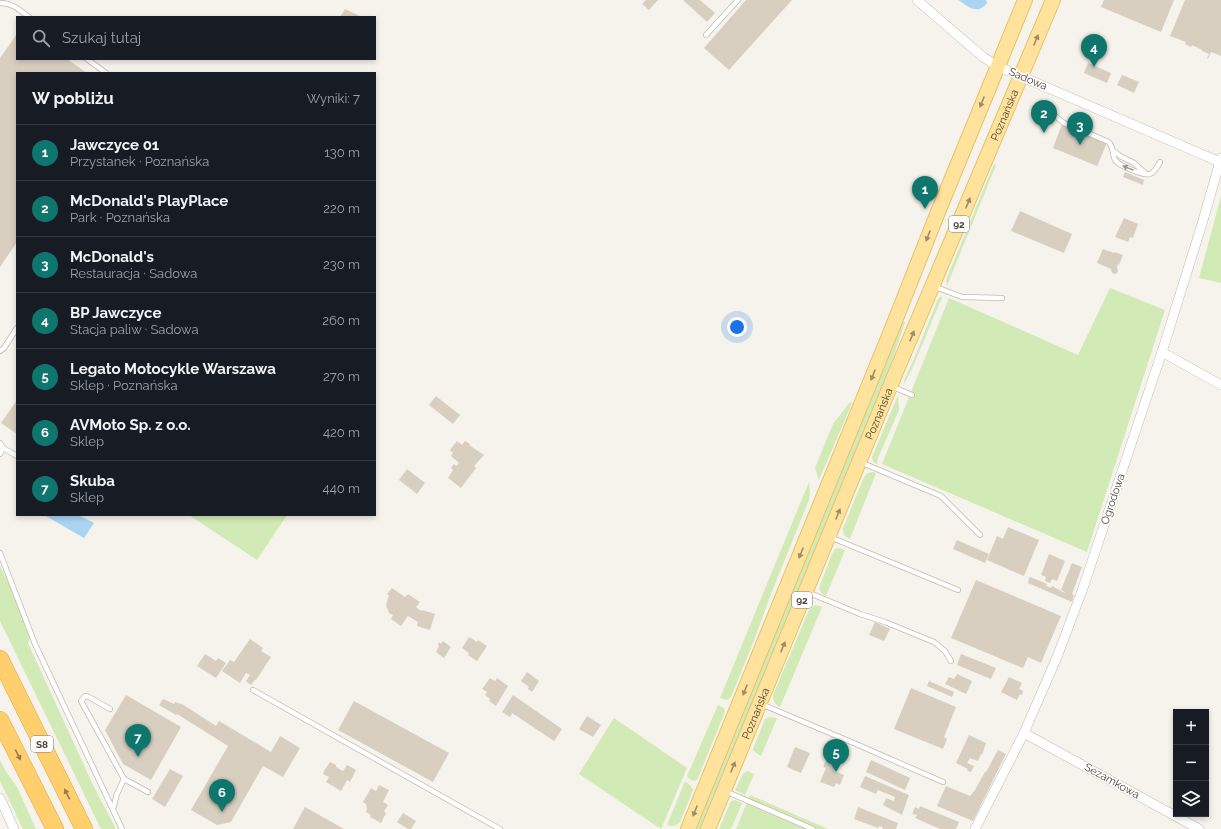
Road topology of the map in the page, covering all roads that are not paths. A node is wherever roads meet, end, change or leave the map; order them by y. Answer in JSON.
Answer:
{"nodes":[{"id":1,"x":738,"y":0,"type":"edge"},
{"id":2,"x":917,"y":0,"type":"edge"},
{"id":3,"x":1025,"y":0,"type":"edge"},
{"id":4,"x":1053,"y":0,"type":"edge"},
{"id":5,"x":0,"y":3,"type":"edge"},
{"id":6,"x":28,"y":16,"type":"edge"},
{"id":7,"x":706,"y":35,"type":"dead end"},
{"id":8,"x":87,"y":60,"type":"edge"},
{"id":9,"x":997,"y":66,"type":"junction"},
{"id":10,"x":105,"y":72,"type":"edge"},
{"id":11,"x":1021,"y":76,"type":"junction"},
{"id":12,"x":1050,"y":112,"type":"dead end"},
{"id":13,"x":1114,"y":151,"type":"junction"},
{"id":14,"x":1220,"y":160,"type":"edge"},
{"id":15,"x":1160,"y":162,"type":"dead end"},
{"id":16,"x":1146,"y":174,"type":"junction"},
{"id":17,"x":933,"y":286,"type":"junction"},
{"id":18,"x":1002,"y":298,"type":"dead end"},
{"id":19,"x":16,"y":330,"type":"edge"},
{"id":20,"x":0,"y":351,"type":"edge"},
{"id":21,"x":1162,"y":352,"type":"junction"},
{"id":22,"x":1221,"y":385,"type":"edge"},
{"id":23,"x":890,"y":386,"type":"junction"},
{"id":24,"x":912,"y":395,"type":"dead end"},
{"id":25,"x":0,"y":443,"type":"edge"},
{"id":26,"x":4,"y":448,"type":"junction"},
{"id":27,"x":0,"y":454,"type":"edge"},
{"id":28,"x":16,"y":455,"type":"edge"},
{"id":29,"x":859,"y":462,"type":"junction"},
{"id":30,"x":980,"y":535,"type":"dead end"},
{"id":31,"x":828,"y":537,"type":"junction"},
{"id":32,"x":0,"y":552,"type":"edge"},
{"id":33,"x":958,"y":590,"type":"dead end"},
{"id":34,"x":806,"y":591,"type":"junction"},
{"id":35,"x":0,"y":659,"type":"edge"},
{"id":36,"x":951,"y":661,"type":"dead end"},
{"id":37,"x":253,"y":690,"type":"dead end"},
{"id":38,"x":760,"y":703,"type":"junction"},
{"id":39,"x":110,"y":709,"type":"dead end"},
{"id":40,"x":0,"y":720,"type":"edge"},
{"id":41,"x":1024,"y":733,"type":"junction"},
{"id":42,"x":124,"y":779,"type":"junction"},
{"id":43,"x":943,"y":782,"type":"dead end"},
{"id":44,"x":724,"y":790,"type":"junction"},
{"id":45,"x":148,"y":792,"type":"dead end"},
{"id":46,"x":0,"y":798,"type":"edge"},
{"id":47,"x":113,"y":810,"type":"junction"},
{"id":48,"x":14,"y":829,"type":"edge"},
{"id":49,"x":55,"y":829,"type":"edge"},
{"id":50,"x":84,"y":829,"type":"edge"},
{"id":51,"x":122,"y":829,"type":"edge"},
{"id":52,"x":500,"y":829,"type":"edge"},
{"id":53,"x":688,"y":829,"type":"edge"},
{"id":54,"x":708,"y":829,"type":"edge"},
{"id":55,"x":813,"y":829,"type":"edge"},
{"id":56,"x":975,"y":829,"type":"edge"},
{"id":57,"x":1199,"y":829,"type":"edge"}],
"edges":[{"from":1,"to":7,"type":"lane"},
{"from":2,"to":9,"type":"street","name":"Sadowa"},
{"from":3,"to":9,"type":"main road","name":"Poznańska","number":"92"},
{"from":11,"to":4,"type":"main road","name":"Poznańska","number":"92","one_way":true},
{"from":5,"to":6,"type":"lane"},
{"from":8,"to":10,"type":"lane"},
{"from":9,"to":11,"type":"street","name":"Sadowa"},
{"from":9,"to":53,"type":"main road","name":"Poznańska","number":"92","one_way":true},
{"from":11,"to":14,"type":"street","name":"Sadowa"},
{"from":17,"to":11,"type":"main road","name":"Poznańska","number":"92","one_way":true},
{"from":12,"to":13,"type":"lane"},
{"from":13,"to":16,"type":"lane"},
{"from":16,"to":13,"type":"lane","one_way":true},
{"from":14,"to":21,"type":"street","name":"Ogrodowa"},
{"from":15,"to":16,"type":"lane"},
{"from":17,"to":18,"type":"lane"},
{"from":23,"to":17,"type":"main road","name":"Poznańska","number":"92","one_way":true},
{"from":19,"to":20,"type":"lane"},
{"from":21,"to":22,"type":"street"},
{"from":21,"to":41,"type":"street","name":"Ogrodowa"},
{"from":23,"to":24,"type":"lane"},
{"from":23,"to":29,"type":"main road","name":"Poznańska","number":"92"},
{"from":25,"to":26,"type":"lane"},
{"from":26,"to":27,"type":"lane"},
{"from":26,"to":28,"type":"lane"},
{"from":29,"to":30,"type":"lane"},
{"from":31,"to":29,"type":"main road","name":"Poznańska","number":"92","one_way":true},
{"from":31,"to":33,"type":"lane"},
{"from":31,"to":34,"type":"main road","name":"Poznańska","number":"92"},
{"from":32,"to":47,"type":"lane"},
{"from":34,"to":36,"type":"lane"},
{"from":38,"to":34,"type":"main road","name":"Poznańska","number":"92","one_way":true},
{"from":50,"to":35,"type":"highway","number":"S8","one_way":true},
{"from":37,"to":52,"type":"lane"},
{"from":38,"to":43,"type":"lane"},
{"from":44,"to":38,"type":"main road","name":"Poznańska","number":"92","one_way":true},
{"from":39,"to":42,"type":"lane"},
{"from":40,"to":49,"type":"highway","number":"S8","one_way":true},
{"from":41,"to":56,"type":"street","name":"Ogrodowa"},
{"from":41,"to":57,"type":"street","name":"Sezamkowa"},
{"from":42,"to":45,"type":"lane"},
{"from":42,"to":47,"type":"lane"},
{"from":44,"to":54,"type":"main road","name":"Poznańska","number":"92"},
{"from":44,"to":55,"type":"lane"},
{"from":46,"to":48,"type":"street"},
{"from":47,"to":51,"type":"lane"}]}
